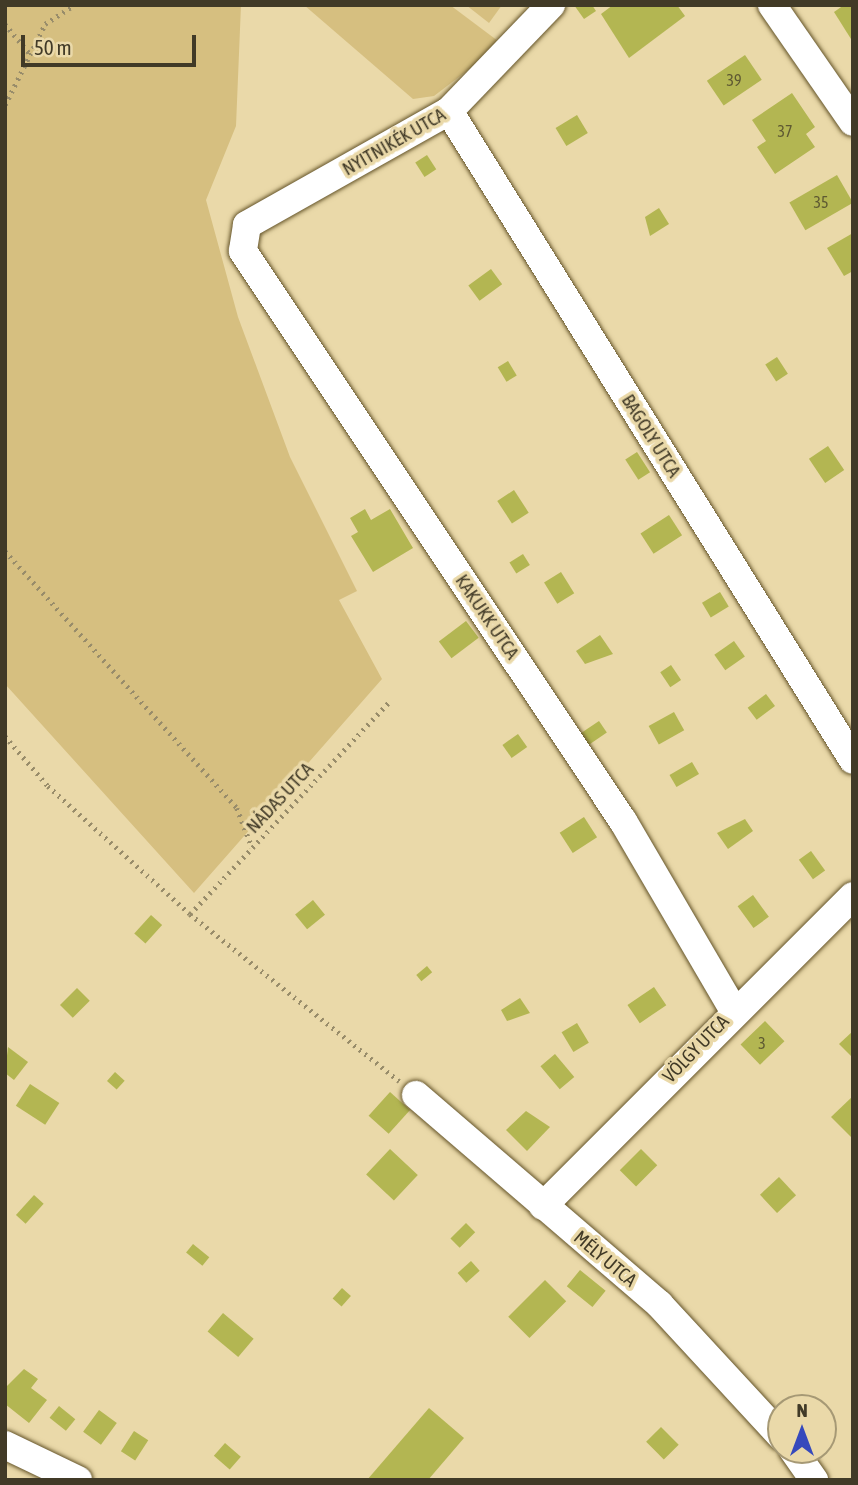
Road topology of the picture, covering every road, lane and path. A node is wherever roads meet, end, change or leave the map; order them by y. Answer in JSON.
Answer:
{"nodes":[{"id":1,"x":74,"y":5,"type":"edge"},
{"id":2,"x":551,"y":5,"type":"edge"},
{"id":3,"x":772,"y":5,"type":"edge"},
{"id":4,"x":5,"y":24,"type":"edge"},
{"id":5,"x":30,"y":54,"type":"junction"},
{"id":6,"x":5,"y":105,"type":"edge"},
{"id":7,"x":449,"y":111,"type":"junction"},
{"id":8,"x":853,"y":122,"type":"edge"},
{"id":9,"x":247,"y":225,"type":"joint"},
{"id":10,"x":5,"y":551,"type":"edge"},
{"id":11,"x":390,"y":701,"type":"dead end"},
{"id":12,"x":5,"y":736,"type":"edge"},
{"id":13,"x":853,"y":760,"type":"edge"},
{"id":14,"x":252,"y":847,"type":"junction"},
{"id":15,"x":853,"y":896,"type":"edge"},
{"id":16,"x":190,"y":914,"type":"junction"},
{"id":17,"x":734,"y":1011,"type":"junction"},
{"id":18,"x":416,"y":1095,"type":"joint"},
{"id":19,"x":543,"y":1206,"type":"junction"},
{"id":20,"x":767,"y":1421,"type":"edge"},
{"id":21,"x":5,"y":1445,"type":"edge"},
{"id":22,"x":803,"y":1464,"type":"edge"},
{"id":23,"x":78,"y":1480,"type":"edge"},
{"id":24,"x":814,"y":1480,"type":"edge"}],
"edges":[{"from":1,"to":5,"type":"path"},
{"from":2,"to":7,"type":"street","name":"NYITNIKÉK UTCA"},
{"from":3,"to":8,"type":"street"},
{"from":4,"to":5,"type":"path"},
{"from":5,"to":6,"type":"path"},
{"from":7,"to":9,"type":"street","name":"NYITNIKÉK UTCA"},
{"from":7,"to":13,"type":"street","name":"BAGOLY UTCA"},
{"from":9,"to":17,"type":"street","name":"KAKUKK UTCA"},
{"from":10,"to":14,"type":"path"},
{"from":11,"to":14,"type":"path","name":"NÁDAS UTCA"},
{"from":12,"to":16,"type":"path"},
{"from":14,"to":16,"type":"path","name":"NÁDAS UTCA"},
{"from":15,"to":17,"type":"street","name":"VÖLGY UTCA"},
{"from":16,"to":18,"type":"path"},
{"from":17,"to":19,"type":"street","name":"VÖLGY UTCA"},
{"from":18,"to":19,"type":"street","name":"MÉLY UTCA"},
{"from":19,"to":20,"type":"street","name":"MÉLY UTCA"},
{"from":21,"to":23,"type":"street"},
{"from":22,"to":24,"type":"street"}]}
